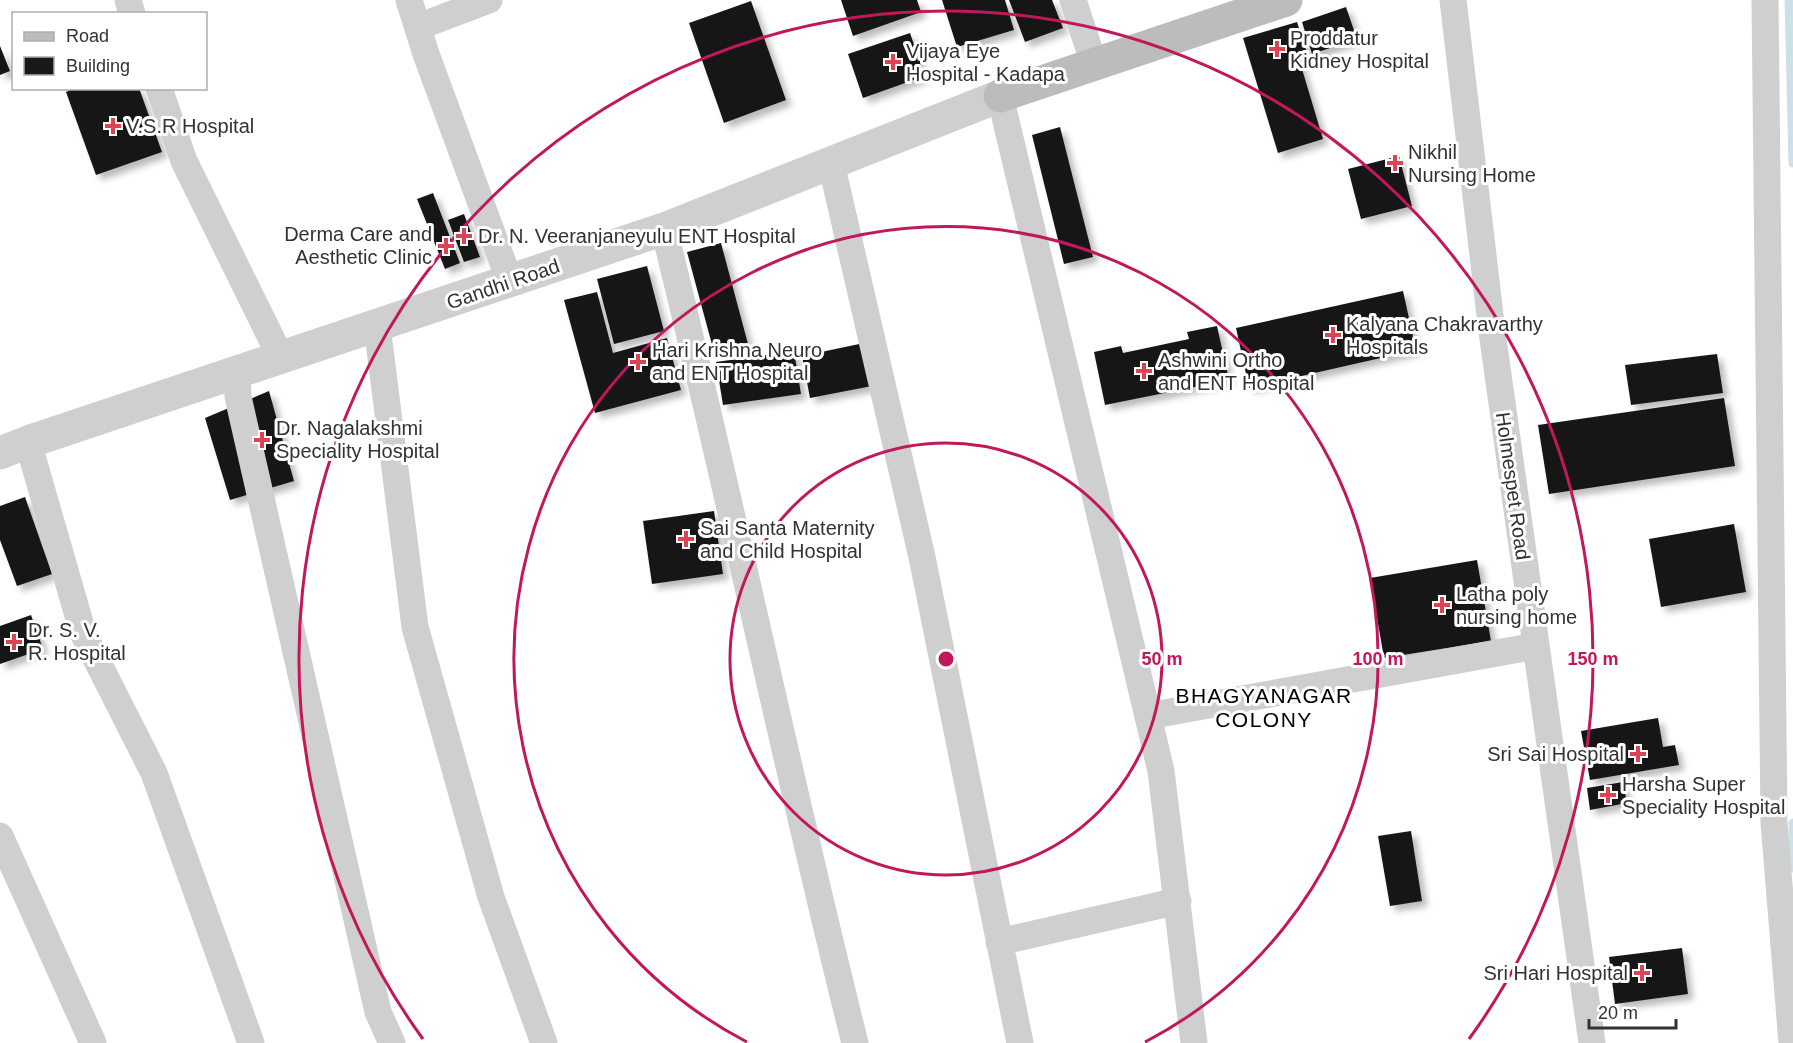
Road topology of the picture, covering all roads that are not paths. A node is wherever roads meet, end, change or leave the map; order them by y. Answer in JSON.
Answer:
{"nodes":[{"id":1,"x":409,"y":0,"type":"edge"},
{"id":2,"x":489,"y":0,"type":"edge"},
{"id":3,"x":1073,"y":0,"type":"edge"},
{"id":4,"x":1286,"y":0,"type":"edge"},
{"id":5,"x":1453,"y":0,"type":"edge"},
{"id":6,"x":1765,"y":0,"type":"edge"},
{"id":7,"x":418,"y":27,"type":"junction"},
{"id":8,"x":1094,"y":64,"type":"junction"},
{"id":9,"x":160,"y":90,"type":"edge"},
{"id":10,"x":1000,"y":96,"type":"junction"},
{"id":11,"x":831,"y":163,"type":"junction"},
{"id":12,"x":664,"y":229,"type":"junction"},
{"id":13,"x":510,"y":282,"type":"junction"},
{"id":14,"x":377,"y":326,"type":"junction"},
{"id":15,"x":280,"y":358,"type":"junction"},
{"id":16,"x":237,"y":373,"type":"junction"},
{"id":17,"x":14,"y":448,"type":"edge"},
{"id":18,"x":1536,"y":646,"type":"junction"},
{"id":19,"x":1148,"y":716,"type":"junction"},
{"id":20,"x":0,"y":836,"type":"edge"},
{"id":21,"x":1178,"y":901,"type":"junction"},
{"id":22,"x":999,"y":942,"type":"junction"},
{"id":23,"x":1792,"y":1038,"type":"edge"},
{"id":24,"x":93,"y":1043,"type":"edge"},
{"id":25,"x":251,"y":1043,"type":"edge"},
{"id":26,"x":392,"y":1043,"type":"edge"},
{"id":27,"x":544,"y":1043,"type":"edge"},
{"id":28,"x":855,"y":1043,"type":"edge"},
{"id":29,"x":1020,"y":1043,"type":"edge"},
{"id":30,"x":1194,"y":1043,"type":"edge"},
{"id":31,"x":1593,"y":1043,"type":"edge"}],
"edges":[{"from":1,"to":7,"type":"street"},
{"from":2,"to":7,"type":"street"},
{"from":3,"to":8,"type":"street"},
{"from":4,"to":8,"type":"main road"},
{"from":5,"to":18,"type":"street","name":"Holmespet Road"},
{"from":6,"to":23,"type":"street"},
{"from":7,"to":13,"type":"street"},
{"from":8,"to":10,"type":"main road"},
{"from":9,"to":15,"type":"street"},
{"from":10,"to":11,"type":"street","name":"Gandhi Road"},
{"from":10,"to":19,"type":"street"},
{"from":11,"to":12,"type":"street","name":"Gandhi Road"},
{"from":11,"to":22,"type":"street"},
{"from":12,"to":13,"type":"street","name":"Gandhi Road"},
{"from":12,"to":28,"type":"street"},
{"from":13,"to":14,"type":"street","name":"Gandhi Road"},
{"from":14,"to":15,"type":"street","name":"Gandhi Road"},
{"from":14,"to":27,"type":"street"},
{"from":15,"to":16,"type":"street","name":"Gandhi Road"},
{"from":16,"to":17,"type":"street","name":"Gandhi Road"},
{"from":16,"to":26,"type":"street"},
{"from":17,"to":25,"type":"street"},
{"from":18,"to":19,"type":"street"},
{"from":18,"to":31,"type":"street","name":"Holmespet Road"},
{"from":19,"to":21,"type":"street"},
{"from":20,"to":24,"type":"street"},
{"from":21,"to":22,"type":"street"},
{"from":21,"to":30,"type":"street"},
{"from":22,"to":29,"type":"street"}]}
